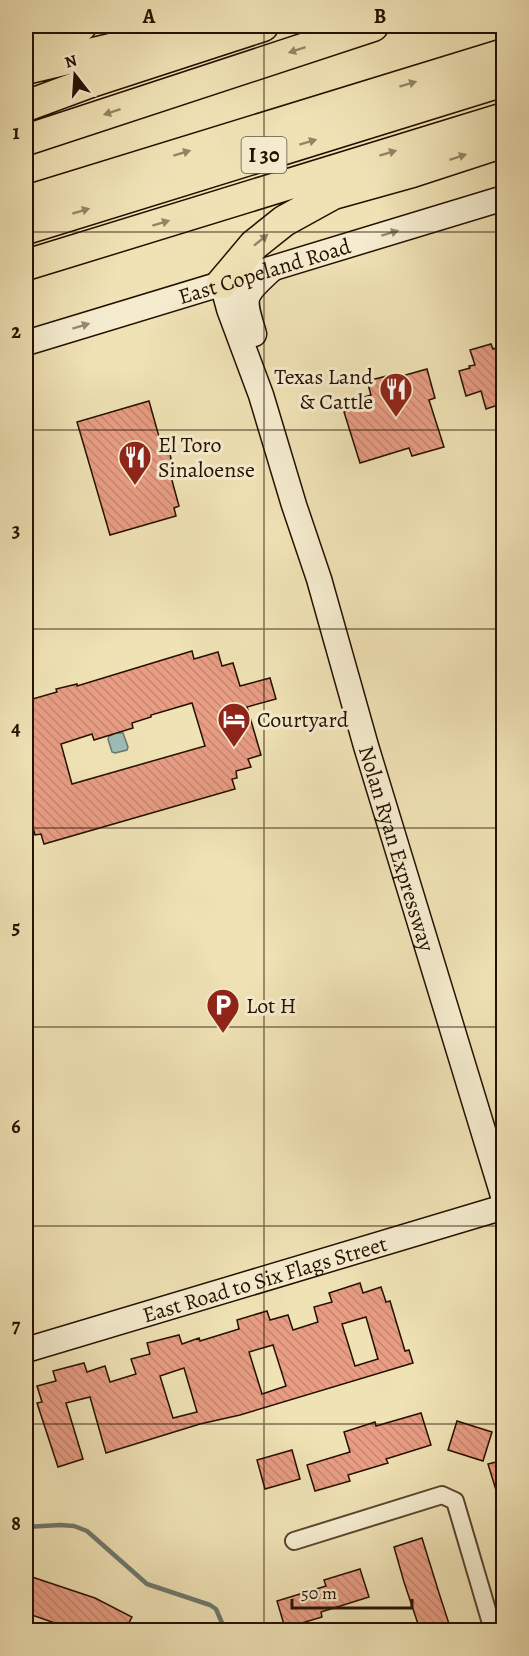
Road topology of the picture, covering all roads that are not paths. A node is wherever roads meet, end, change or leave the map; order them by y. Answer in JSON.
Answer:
{"nodes":[{"id":1,"x":81,"y":26,"type":"edge"},
{"id":2,"x":245,"y":26,"type":"edge"},
{"id":3,"x":263,"y":26,"type":"edge"},
{"id":4,"x":373,"y":26,"type":"edge"},
{"id":5,"x":33,"y":44,"type":"edge"},
{"id":6,"x":504,"y":54,"type":"edge"},
{"id":7,"x":26,"y":69,"type":"edge"},
{"id":8,"x":504,"y":81,"type":"edge"},
{"id":9,"x":26,"y":106,"type":"edge"},
{"id":10,"x":504,"y":118,"type":"edge"},
{"id":11,"x":26,"y":140,"type":"edge"},
{"id":12,"x":504,"y":142,"type":"edge"},
{"id":13,"x":504,"y":198,"type":"edge"},
{"id":14,"x":26,"y":201,"type":"edge"},
{"id":15,"x":26,"y":229,"type":"edge"},
{"id":16,"x":26,"y":265,"type":"edge"},
{"id":17,"x":274,"y":267,"type":"junction"},
{"id":18,"x":222,"y":283,"type":"junction"},
{"id":19,"x":26,"y":343,"type":"edge"},
{"id":20,"x":261,"y":395,"type":"junction"},
{"id":21,"x":504,"y":1199,"type":"edge"},
{"id":22,"x":504,"y":1207,"type":"edge"},
{"id":23,"x":26,"y":1350,"type":"edge"},
{"id":24,"x":294,"y":1542,"type":"dead end"},
{"id":25,"x":494,"y":1630,"type":"edge"}],
"edges":[{"from":1,"to":5,"type":"highway"},
{"from":2,"to":7,"type":"highway"},
{"from":3,"to":9,"type":"highway"},
{"from":4,"to":11,"type":"highway","one_way":true},
{"from":14,"to":6,"type":"highway","number":"I 30","one_way":true},
{"from":15,"to":8,"type":"highway","number":"I 30","one_way":true},
{"from":16,"to":10,"type":"highway","one_way":true},
{"from":18,"to":12,"type":"highway","one_way":true},
{"from":17,"to":13,"type":"street","name":"East Copeland Road","one_way":true},
{"from":17,"to":18,"type":"street","name":"East Copeland Road"},
{"from":17,"to":20,"type":"street","name":"Nolan Ryan Expressway"},
{"from":19,"to":18,"type":"street","name":"East Copeland Road","one_way":true},
{"from":18,"to":20,"type":"street","name":"Nolan Ryan Expressway"},
{"from":20,"to":21,"type":"street","name":"Nolan Ryan Expressway"},
{"from":22,"to":23,"type":"street","name":"East Road to Six Flags Street"},
{"from":24,"to":25,"type":"street"}]}
